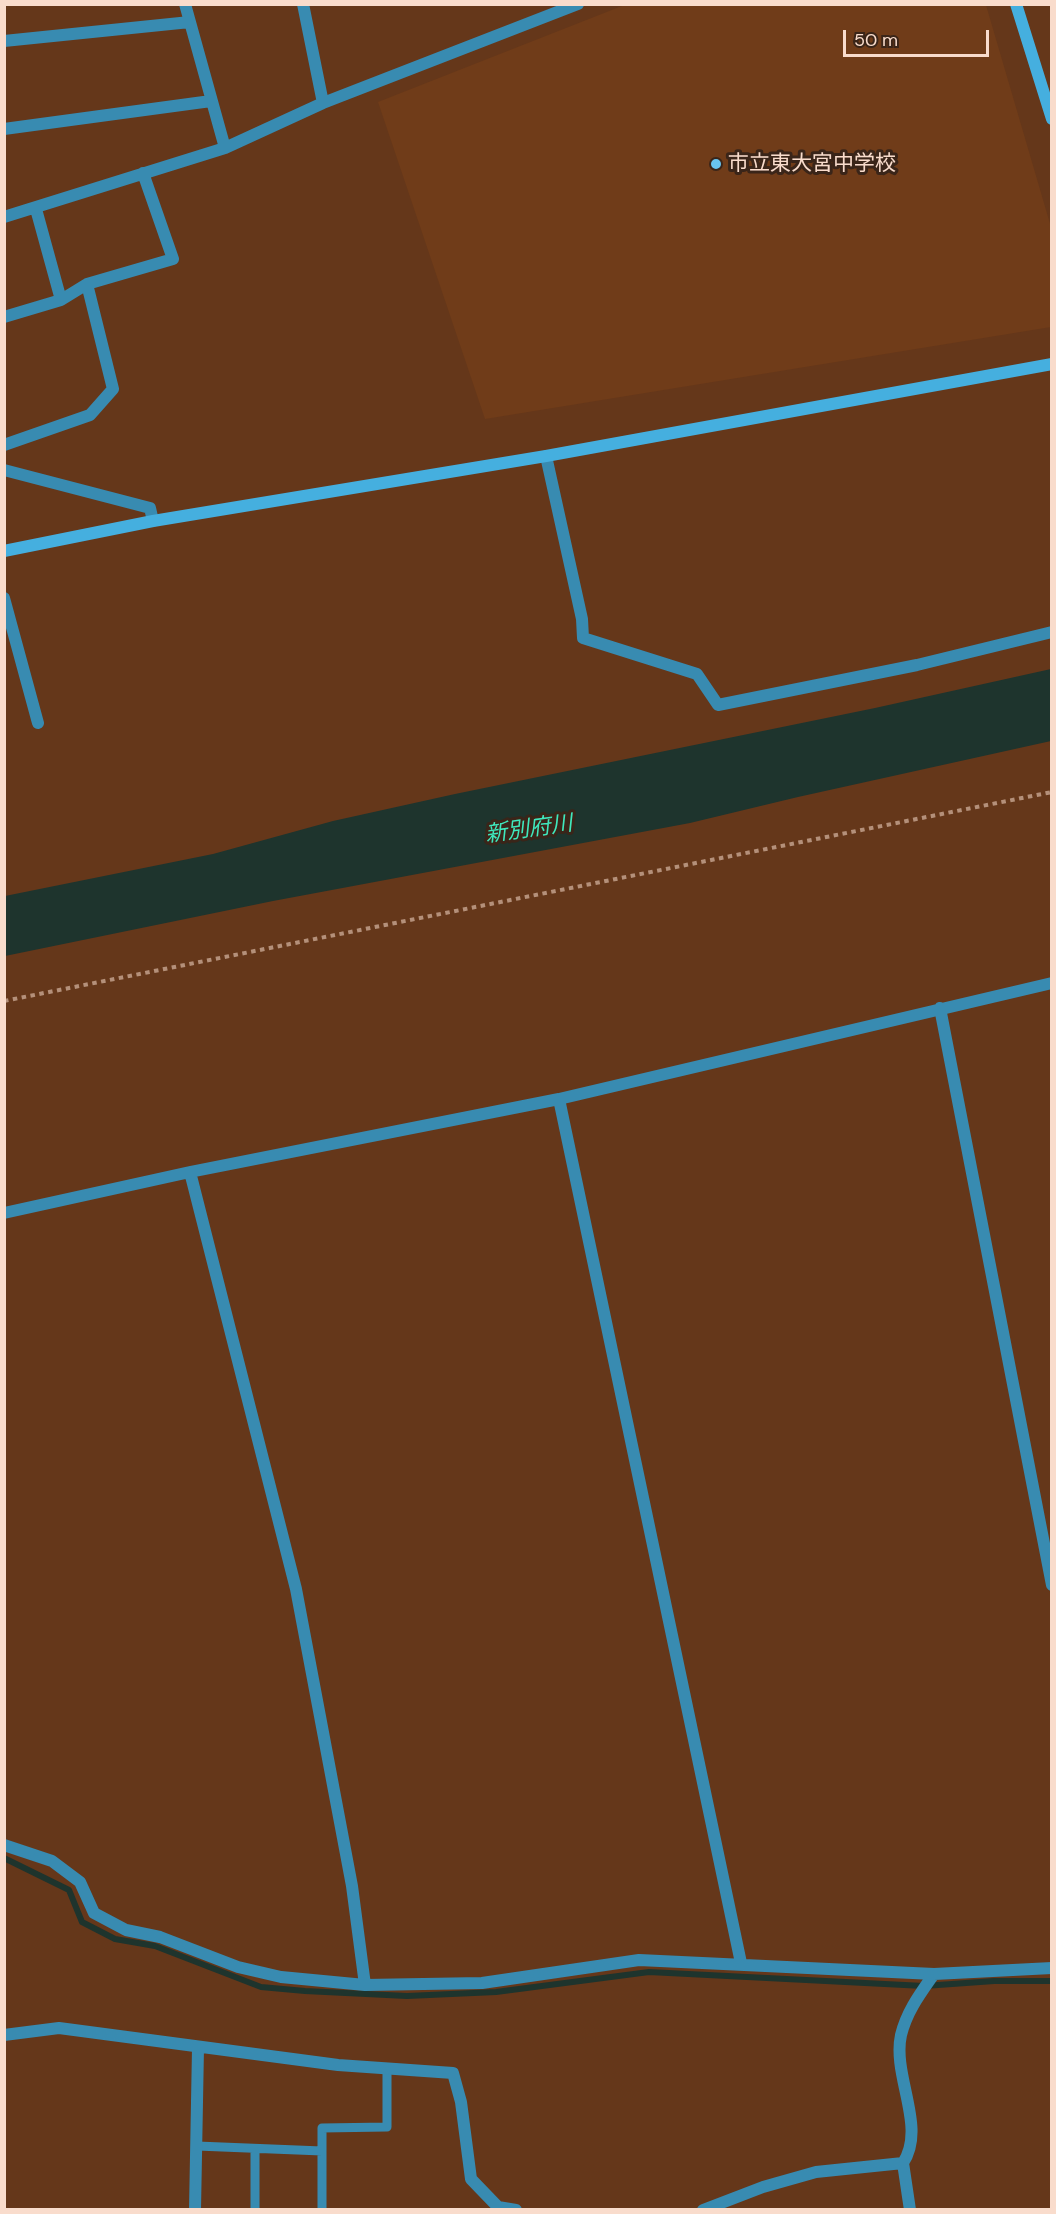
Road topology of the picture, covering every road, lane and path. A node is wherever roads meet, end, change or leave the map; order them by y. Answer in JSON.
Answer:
{"nodes":[{"id":1,"x":185,"y":4,"type":"edge"},
{"id":2,"x":303,"y":4,"type":"edge"},
{"id":3,"x":578,"y":4,"type":"edge"},
{"id":4,"x":1016,"y":4,"type":"edge"},
{"id":5,"x":190,"y":22,"type":"junction"},
{"id":6,"x":4,"y":41,"type":"edge"},
{"id":7,"x":211,"y":101,"type":"junction"},
{"id":8,"x":323,"y":103,"type":"junction"},
{"id":9,"x":1052,"y":119,"type":"edge"},
{"id":10,"x":4,"y":129,"type":"edge"},
{"id":11,"x":225,"y":148,"type":"junction"},
{"id":12,"x":143,"y":173,"type":"junction"},
{"id":13,"x":36,"y":209,"type":"junction"},
{"id":14,"x":4,"y":217,"type":"edge"},
{"id":15,"x":87,"y":284,"type":"junction"},
{"id":16,"x":61,"y":300,"type":"junction"},
{"id":17,"x":4,"y":317,"type":"edge"},
{"id":18,"x":1052,"y":364,"type":"edge"},
{"id":19,"x":4,"y":445,"type":"edge"},
{"id":20,"x":546,"y":456,"type":"junction"},
{"id":21,"x":4,"y":470,"type":"edge"},
{"id":22,"x":153,"y":520,"type":"junction"},
{"id":23,"x":4,"y":551,"type":"edge"},
{"id":24,"x":4,"y":597,"type":"edge"},
{"id":25,"x":1052,"y":632,"type":"edge"},
{"id":26,"x":38,"y":723,"type":"dead end"},
{"id":27,"x":1052,"y":792,"type":"edge"},
{"id":28,"x":1052,"y":983,"type":"edge"},
{"id":29,"x":4,"y":1001,"type":"edge"},
{"id":30,"x":940,"y":1008,"type":"junction"},
{"id":31,"x":559,"y":1099,"type":"junction"},
{"id":32,"x":190,"y":1172,"type":"junction"},
{"id":33,"x":4,"y":1213,"type":"edge"},
{"id":34,"x":1052,"y":1585,"type":"edge"},
{"id":35,"x":4,"y":1845,"type":"edge"},
{"id":36,"x":741,"y":1963,"type":"junction"},
{"id":37,"x":1052,"y":1968,"type":"edge"},
{"id":38,"x":934,"y":1974,"type":"junction"},
{"id":39,"x":365,"y":1985,"type":"junction"},
{"id":40,"x":4,"y":2035,"type":"edge"},
{"id":41,"x":198,"y":2048,"type":"junction"},
{"id":42,"x":387,"y":2068,"type":"junction"},
{"id":43,"x":197,"y":2146,"type":"junction"},
{"id":44,"x":255,"y":2149,"type":"junction"},
{"id":45,"x":322,"y":2151,"type":"junction"},
{"id":46,"x":903,"y":2163,"type":"junction"},
{"id":47,"x":195,"y":2210,"type":"edge"},
{"id":48,"x":255,"y":2210,"type":"edge"},
{"id":49,"x":322,"y":2210,"type":"edge"},
{"id":50,"x":516,"y":2210,"type":"edge"},
{"id":51,"x":703,"y":2210,"type":"edge"},
{"id":52,"x":910,"y":2210,"type":"edge"}],
"edges":[{"from":1,"to":5,"type":"street"},
{"from":2,"to":8,"type":"street"},
{"from":3,"to":8,"type":"street"},
{"from":4,"to":9,"type":"street"},
{"from":5,"to":6,"type":"street"},
{"from":5,"to":7,"type":"street"},
{"from":7,"to":10,"type":"street"},
{"from":7,"to":11,"type":"street"},
{"from":8,"to":11,"type":"street"},
{"from":11,"to":12,"type":"street"},
{"from":12,"to":13,"type":"street"},
{"from":12,"to":15,"type":"street"},
{"from":13,"to":14,"type":"street"},
{"from":13,"to":16,"type":"street"},
{"from":15,"to":16,"type":"street"},
{"from":15,"to":19,"type":"street"},
{"from":16,"to":17,"type":"street"},
{"from":18,"to":20,"type":"street"},
{"from":20,"to":22,"type":"street"},
{"from":20,"to":25,"type":"street"},
{"from":21,"to":22,"type":"street"},
{"from":22,"to":23,"type":"street"},
{"from":24,"to":26,"type":"street"},
{"from":27,"to":29,"type":"path"},
{"from":28,"to":30,"type":"street"},
{"from":30,"to":31,"type":"street"},
{"from":30,"to":34,"type":"street"},
{"from":31,"to":32,"type":"street"},
{"from":31,"to":36,"type":"street"},
{"from":32,"to":33,"type":"street"},
{"from":32,"to":39,"type":"street"},
{"from":35,"to":39,"type":"street"},
{"from":36,"to":38,"type":"street"},
{"from":36,"to":39,"type":"street"},
{"from":37,"to":38,"type":"street"},
{"from":38,"to":46,"type":"street"},
{"from":40,"to":41,"type":"street"},
{"from":41,"to":42,"type":"street"},
{"from":41,"to":43,"type":"street"},
{"from":42,"to":45,"type":"lane"},
{"from":42,"to":50,"type":"street"},
{"from":43,"to":44,"type":"lane"},
{"from":43,"to":47,"type":"street"},
{"from":44,"to":45,"type":"lane"},
{"from":44,"to":48,"type":"lane"},
{"from":45,"to":49,"type":"lane"},
{"from":46,"to":51,"type":"street"},
{"from":46,"to":52,"type":"street"}]}
